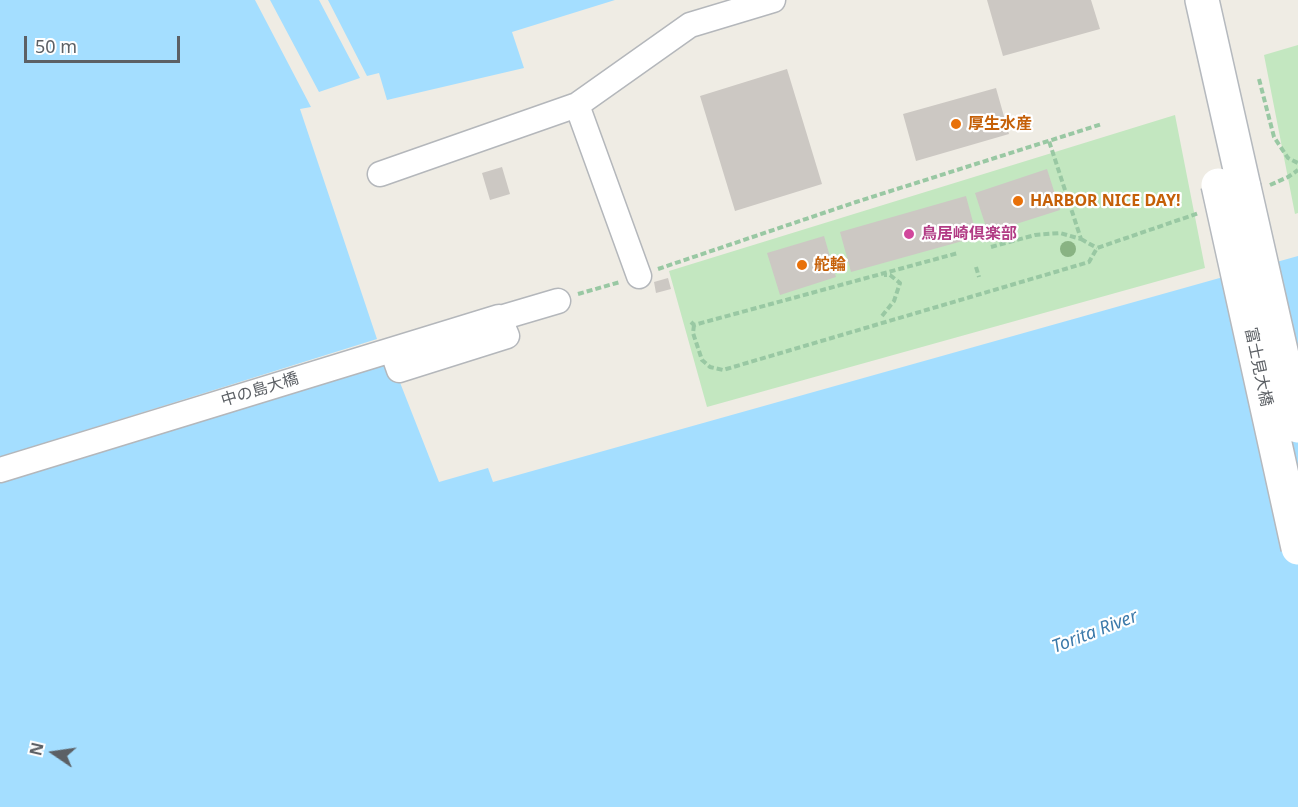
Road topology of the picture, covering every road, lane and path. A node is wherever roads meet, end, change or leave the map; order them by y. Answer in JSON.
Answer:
{"nodes":[{"id":1,"x":773,"y":0,"type":"edge"},
{"id":2,"x":1191,"y":0,"type":"edge"},
{"id":3,"x":1202,"y":0,"type":"edge"},
{"id":4,"x":1258,"y":79,"type":"dead end"},
{"id":5,"x":577,"y":105,"type":"junction"},
{"id":6,"x":1102,"y":124,"type":"dead end"},
{"id":7,"x":1049,"y":141,"type":"junction"},
{"id":8,"x":1298,"y":163,"type":"edge"},
{"id":9,"x":380,"y":174,"type":"dead end"},
{"id":10,"x":1231,"y":186,"type":"junction"},
{"id":11,"x":1187,"y":216,"type":"dead end"},
{"id":12,"x":1081,"y":239,"type":"junction"},
{"id":13,"x":991,"y":247,"type":"dead end"},
{"id":14,"x":1097,"y":248,"type":"junction"},
{"id":15,"x":958,"y":254,"type":"dead end"},
{"id":16,"x":976,"y":267,"type":"dead end"},
{"id":17,"x":877,"y":275,"type":"junction"},
{"id":18,"x":639,"y":276,"type":"junction"},
{"id":19,"x":979,"y":277,"type":"dead end"},
{"id":20,"x":558,"y":301,"type":"joint"},
{"id":21,"x":882,"y":316,"type":"dead end"},
{"id":22,"x":1298,"y":426,"type":"edge"},
{"id":23,"x":0,"y":470,"type":"edge"},
{"id":24,"x":1298,"y":548,"type":"edge"}],
"edges":[{"from":1,"to":5,"type":"street"},
{"from":2,"to":10,"type":"street"},
{"from":3,"to":10,"type":"street"},
{"from":4,"to":8,"type":"path"},
{"from":5,"to":9,"type":"street"},
{"from":5,"to":18,"type":"street"},
{"from":6,"to":7,"type":"path"},
{"from":7,"to":12,"type":"path"},
{"from":7,"to":18,"type":"path"},
{"from":10,"to":22,"type":"street","name":"富士見大橋","bridge":true},
{"from":10,"to":24,"type":"street","name":"富士見大橋","bridge":true},
{"from":11,"to":14,"type":"path"},
{"from":12,"to":13,"type":"path"},
{"from":12,"to":14,"type":"path"},
{"from":14,"to":17,"type":"path"},
{"from":15,"to":17,"type":"path"},
{"from":16,"to":19,"type":"path"},
{"from":17,"to":21,"type":"path"},
{"from":18,"to":20,"type":"path"},
{"from":20,"to":23,"type":"street","name":"中の島大橋"}]}
